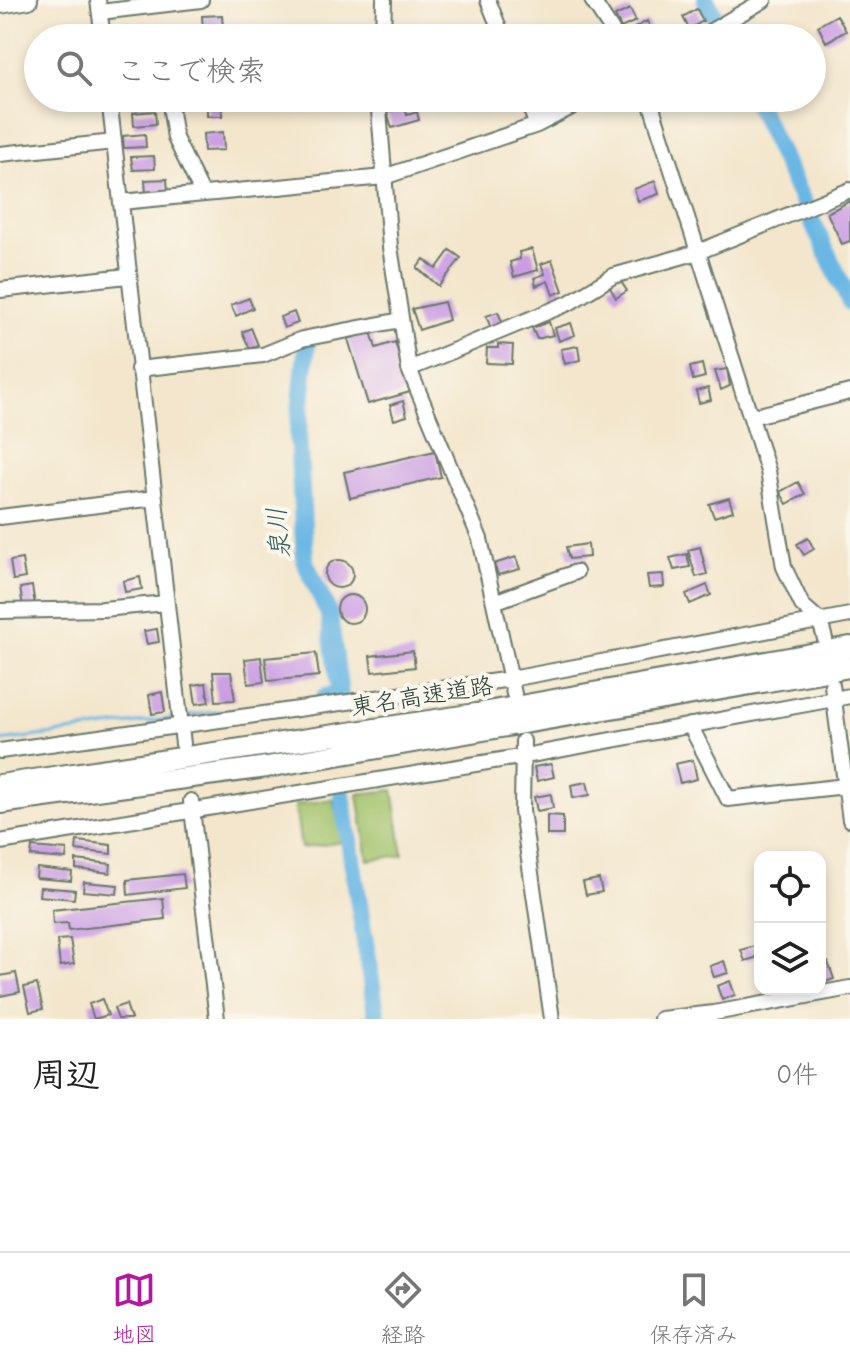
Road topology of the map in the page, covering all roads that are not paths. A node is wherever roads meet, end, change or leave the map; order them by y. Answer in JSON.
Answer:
{"nodes":[{"id":1,"x":29,"y":0,"type":"edge"},
{"id":2,"x":201,"y":0,"type":"edge"},
{"id":3,"x":384,"y":0,"type":"edge"},
{"id":4,"x":488,"y":0,"type":"edge"},
{"id":5,"x":592,"y":0,"type":"edge"},
{"id":6,"x":764,"y":0,"type":"edge"},
{"id":7,"x":0,"y":5,"type":"edge"},
{"id":8,"x":99,"y":6,"type":"edge"},
{"id":9,"x":383,"y":24,"type":"edge"},
{"id":10,"x":497,"y":24,"type":"edge"},
{"id":11,"x":608,"y":24,"type":"edge"},
{"id":12,"x":724,"y":24,"type":"edge"},
{"id":13,"x":111,"y":112,"type":"edge"},
{"id":14,"x":171,"y":112,"type":"edge"},
{"id":15,"x":379,"y":112,"type":"edge"},
{"id":16,"x":532,"y":112,"type":"edge"},
{"id":17,"x":562,"y":112,"type":"edge"},
{"id":18,"x":653,"y":112,"type":"edge"},
{"id":19,"x":537,"y":125,"type":"junction"},
{"id":20,"x":114,"y":142,"type":"junction"},
{"id":21,"x":0,"y":154,"type":"edge"},
{"id":22,"x":384,"y":177,"type":"junction"},
{"id":23,"x":850,"y":190,"type":"edge"},
{"id":24,"x":202,"y":193,"type":"junction"},
{"id":25,"x":121,"y":202,"type":"junction"},
{"id":26,"x":698,"y":252,"type":"junction"},
{"id":27,"x":127,"y":276,"type":"junction"},
{"id":28,"x":0,"y":290,"type":"edge"},
{"id":29,"x":401,"y":320,"type":"junction"},
{"id":30,"x":138,"y":369,"type":"junction"},
{"id":31,"x":409,"y":369,"type":"junction"},
{"id":32,"x":850,"y":392,"type":"edge"},
{"id":33,"x":751,"y":417,"type":"junction"},
{"id":34,"x":155,"y":498,"type":"junction"},
{"id":35,"x":0,"y":517,"type":"edge"},
{"id":36,"x":576,"y":572,"type":"dead end"},
{"id":37,"x":494,"y":602,"type":"junction"},
{"id":38,"x":166,"y":603,"type":"junction"},
{"id":39,"x":0,"y":611,"type":"edge"},
{"id":40,"x":850,"y":615,"type":"edge"},
{"id":41,"x":820,"y":621,"type":"junction"},
{"id":42,"x":825,"y":639,"type":"dead end"},
{"id":43,"x":850,"y":647,"type":"edge"},
{"id":44,"x":850,"y":667,"type":"edge"},
{"id":45,"x":512,"y":686,"type":"junction"},
{"id":46,"x":839,"y":693,"type":"edge"},
{"id":47,"x":180,"y":721,"type":"junction"},
{"id":48,"x":690,"y":725,"type":"junction"},
{"id":49,"x":183,"y":744,"type":"dead end"},
{"id":50,"x":524,"y":748,"type":"junction"},
{"id":51,"x":0,"y":751,"type":"edge"},
{"id":52,"x":0,"y":785,"type":"edge"},
{"id":53,"x":846,"y":786,"type":"junction"},
{"id":54,"x":0,"y":803,"type":"edge"},
{"id":55,"x":192,"y":806,"type":"junction"},
{"id":56,"x":850,"y":820,"type":"edge"},
{"id":57,"x":0,"y":842,"type":"edge"},
{"id":58,"x":850,"y":988,"type":"edge"},
{"id":59,"x":217,"y":1019,"type":"edge"},
{"id":60,"x":552,"y":1019,"type":"edge"},
{"id":61,"x":661,"y":1019,"type":"edge"}],
"edges":[{"from":1,"to":7,"type":"main road"},
{"from":2,"to":8,"type":"street"},
{"from":3,"to":9,"type":"street"},
{"from":4,"to":10,"type":"street"},
{"from":5,"to":11,"type":"street"},
{"from":6,"to":12,"type":"street"},
{"from":13,"to":20,"type":"street"},
{"from":14,"to":24,"type":"street"},
{"from":15,"to":22,"type":"street"},
{"from":16,"to":19,"type":"street"},
{"from":17,"to":19,"type":"street"},
{"from":18,"to":26,"type":"street"},
{"from":19,"to":22,"type":"street"},
{"from":20,"to":21,"type":"street"},
{"from":20,"to":25,"type":"street"},
{"from":22,"to":24,"type":"street"},
{"from":22,"to":29,"type":"street"},
{"from":23,"to":26,"type":"street"},
{"from":24,"to":25,"type":"street"},
{"from":25,"to":27,"type":"street"},
{"from":26,"to":31,"type":"street"},
{"from":26,"to":33,"type":"street"},
{"from":27,"to":28,"type":"street"},
{"from":27,"to":30,"type":"street"},
{"from":29,"to":30,"type":"street"},
{"from":29,"to":31,"type":"street"},
{"from":30,"to":34,"type":"street"},
{"from":31,"to":37,"type":"street"},
{"from":32,"to":33,"type":"street"},
{"from":33,"to":41,"type":"street"},
{"from":34,"to":35,"type":"street"},
{"from":34,"to":38,"type":"street"},
{"from":36,"to":37,"type":"street"},
{"from":37,"to":45,"type":"street"},
{"from":38,"to":39,"type":"street"},
{"from":38,"to":47,"type":"street"},
{"from":40,"to":41,"type":"street"},
{"from":41,"to":42,"type":"street"},
{"from":41,"to":45,"type":"street"},
{"from":43,"to":52,"type":"highway","name":"東名高速道路"},
{"from":44,"to":54,"type":"highway","name":"東名高速道路"},
{"from":45,"to":47,"type":"street"},
{"from":46,"to":48,"type":"street"},
{"from":46,"to":53,"type":"street"},
{"from":47,"to":49,"type":"street"},
{"from":47,"to":51,"type":"street"},
{"from":48,"to":50,"type":"street"},
{"from":48,"to":53,"type":"street"},
{"from":50,"to":55,"type":"street"},
{"from":50,"to":60,"type":"street"},
{"from":53,"to":56,"type":"street"},
{"from":55,"to":57,"type":"street"},
{"from":55,"to":59,"type":"street"},
{"from":58,"to":61,"type":"street"}]}
